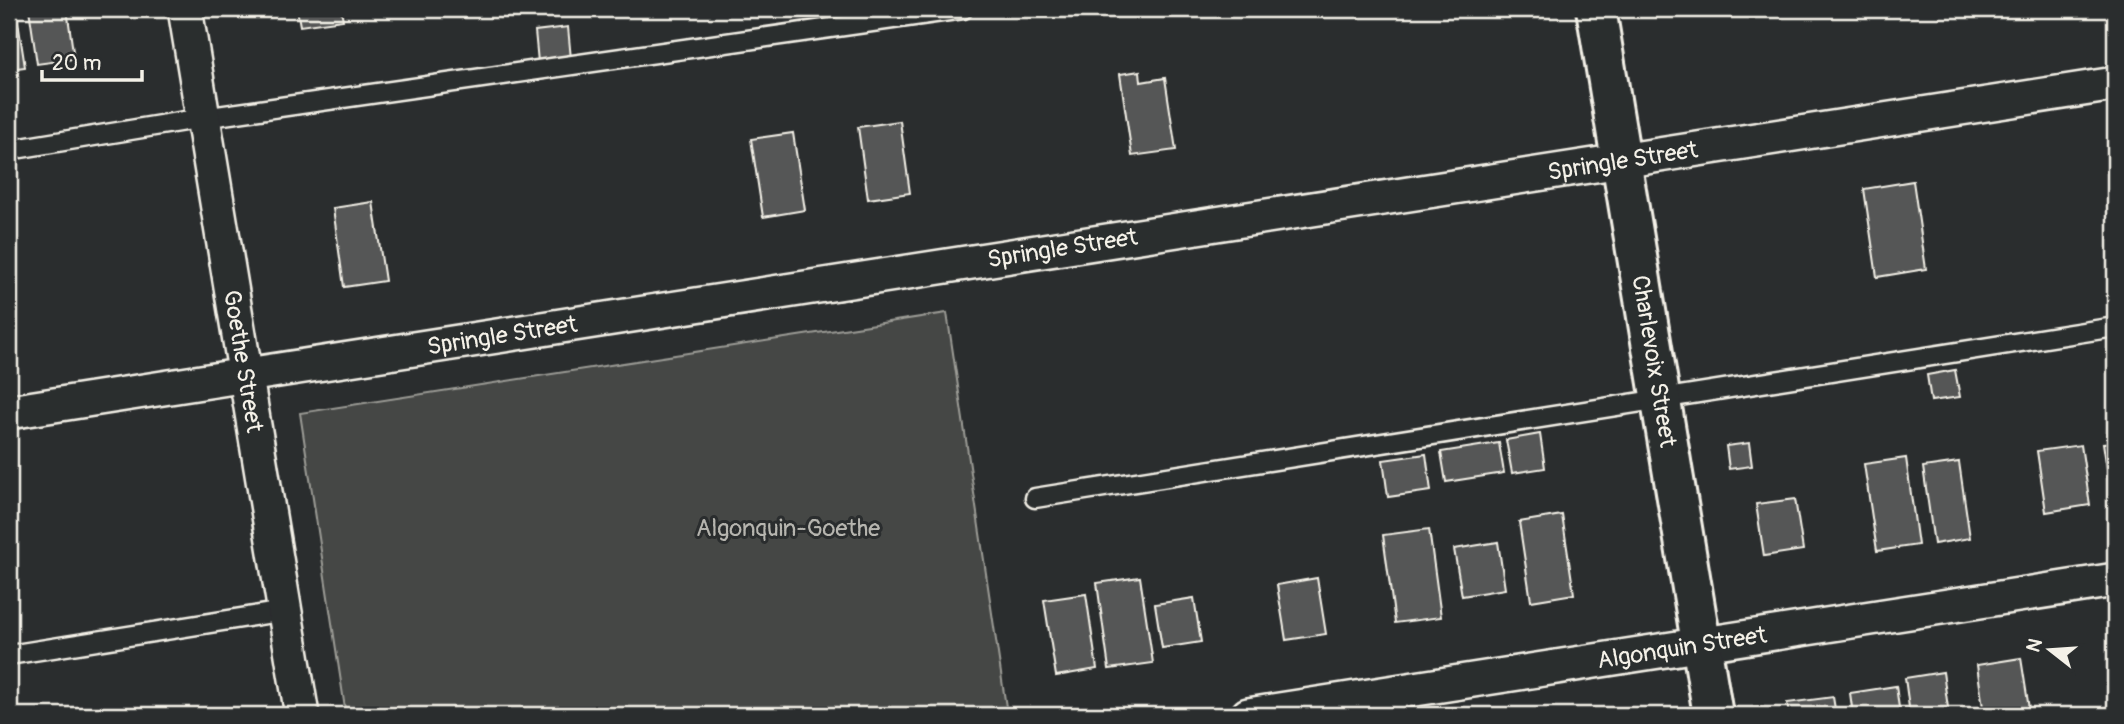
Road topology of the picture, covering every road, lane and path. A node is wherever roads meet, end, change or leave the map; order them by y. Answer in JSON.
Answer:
{"nodes":[{"id":1,"x":185,"y":9,"type":"edge"},
{"id":2,"x":963,"y":9,"type":"edge"},
{"id":3,"x":1596,"y":9,"type":"edge"},
{"id":4,"x":2115,"y":84,"type":"edge"},
{"id":5,"x":203,"y":118,"type":"junction"},
{"id":6,"x":9,"y":150,"type":"edge"},
{"id":7,"x":1622,"y":161,"type":"junction"},
{"id":8,"x":2115,"y":327,"type":"edge"},
{"id":9,"x":246,"y":375,"type":"junction"},
{"id":10,"x":1661,"y":399,"type":"junction"},
{"id":11,"x":9,"y":412,"type":"edge"},
{"id":12,"x":1035,"y":498,"type":"dead end"},
{"id":13,"x":2115,"y":580,"type":"edge"},
{"id":14,"x":285,"y":611,"type":"junction"},
{"id":15,"x":1701,"y":643,"type":"junction"},
{"id":16,"x":9,"y":655,"type":"edge"},
{"id":17,"x":302,"y":715,"type":"edge"},
{"id":18,"x":1248,"y":715,"type":"edge"},
{"id":19,"x":1713,"y":715,"type":"edge"}],
"edges":[{"from":1,"to":5,"type":"street","name":"Goethe Street"},
{"from":2,"to":5,"type":"lane"},
{"from":3,"to":7,"type":"street","name":"Charlevoix Street"},
{"from":4,"to":7,"type":"street","name":"Springle Street"},
{"from":5,"to":6,"type":"lane"},
{"from":5,"to":9,"type":"street","name":"Goethe Street"},
{"from":7,"to":9,"type":"street","name":"Springle Street"},
{"from":7,"to":10,"type":"street","name":"Charlevoix Street"},
{"from":8,"to":10,"type":"lane"},
{"from":9,"to":11,"type":"street","name":"Springle Street"},
{"from":9,"to":14,"type":"street","name":"Goethe Street"},
{"from":10,"to":12,"type":"lane"},
{"from":10,"to":15,"type":"street","name":"Charlevoix Street"},
{"from":13,"to":15,"type":"street","name":"Algonquin Street"},
{"from":14,"to":16,"type":"lane"},
{"from":14,"to":17,"type":"street","name":"Goethe Street"},
{"from":15,"to":18,"type":"street","name":"Algonquin Street"},
{"from":15,"to":19,"type":"street","name":"Charlevoix Street"}]}
